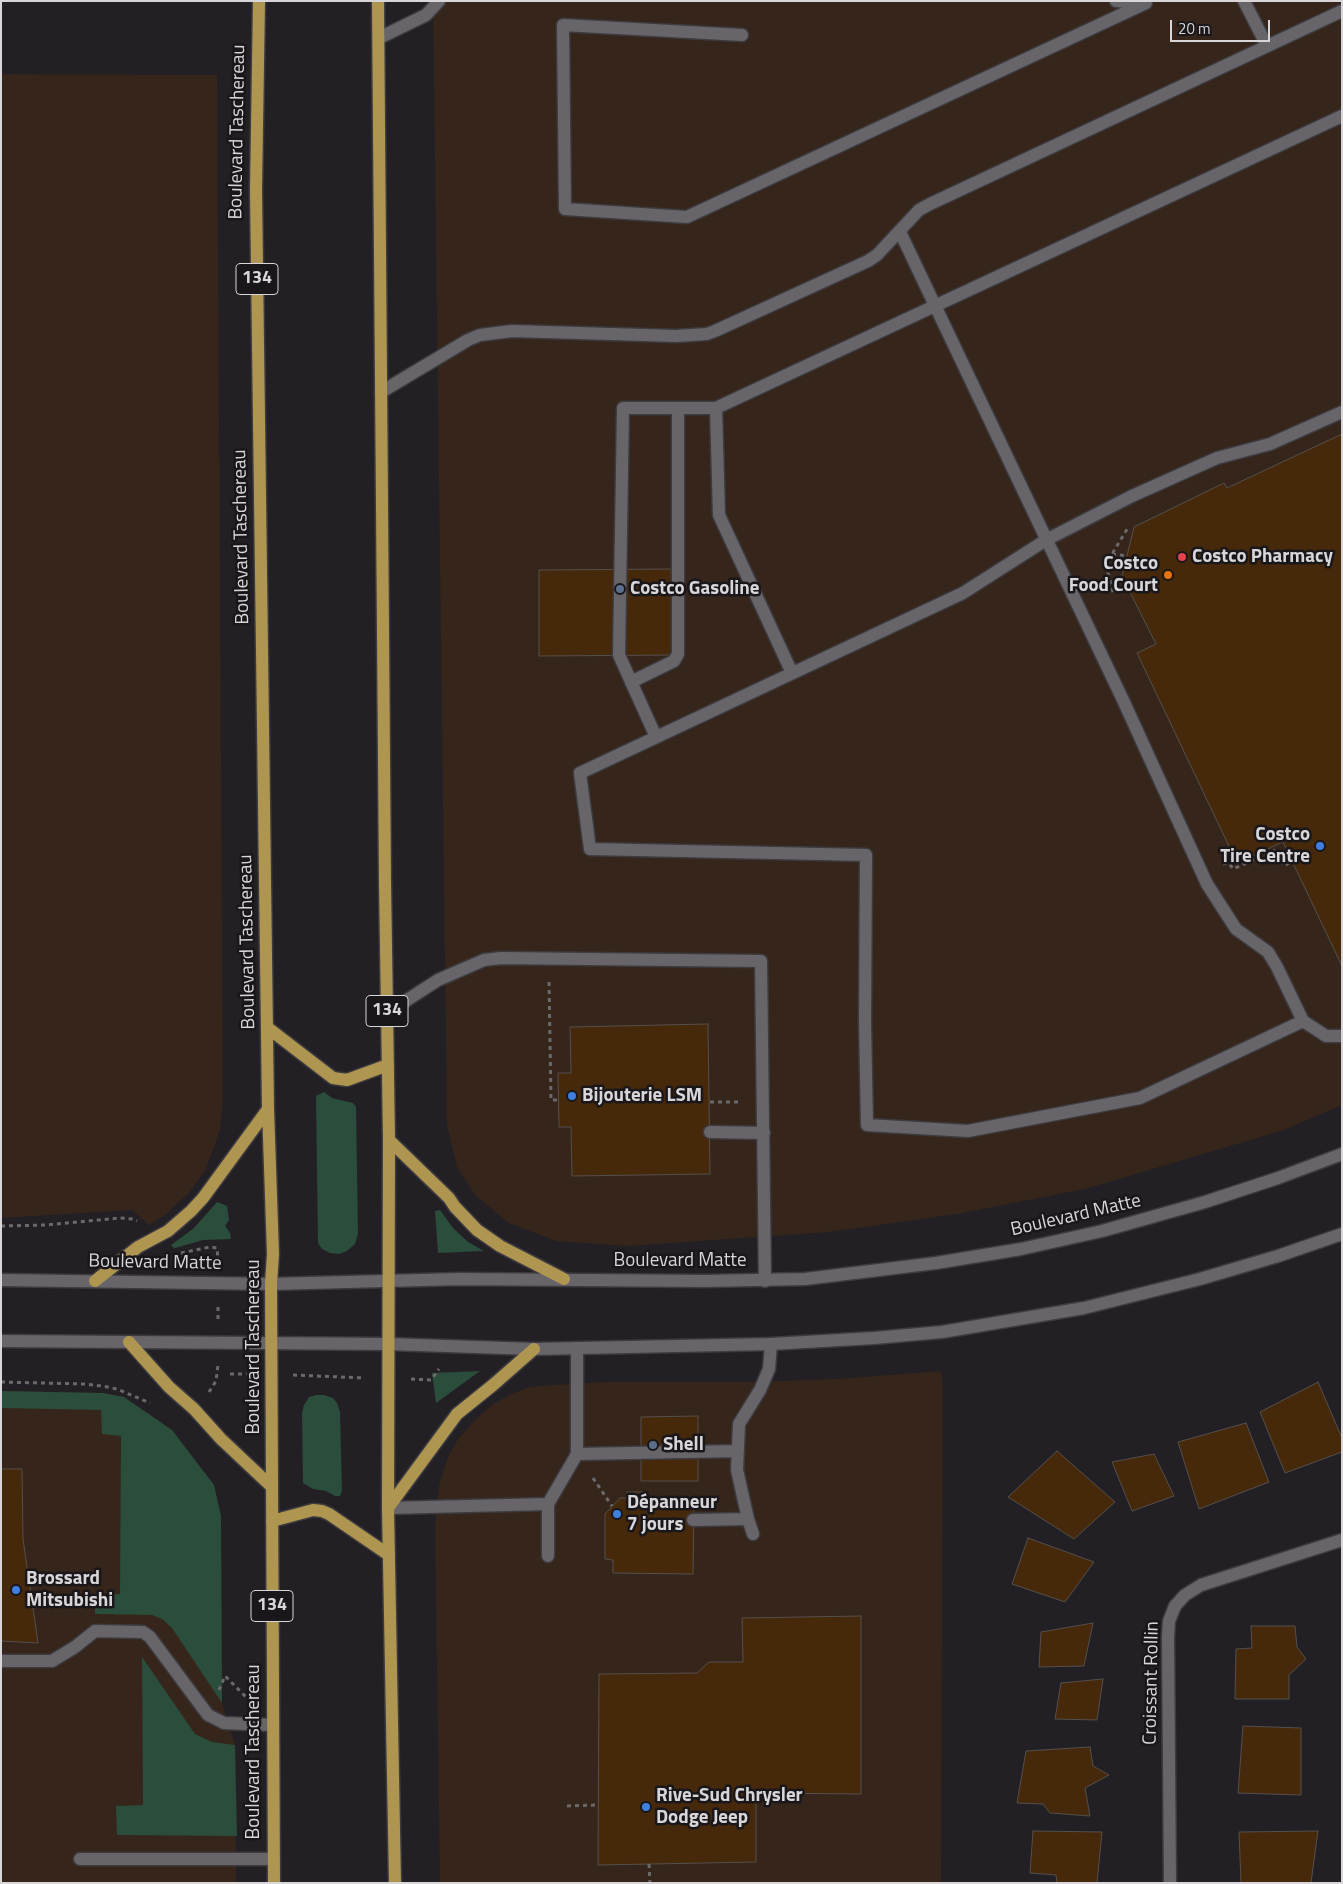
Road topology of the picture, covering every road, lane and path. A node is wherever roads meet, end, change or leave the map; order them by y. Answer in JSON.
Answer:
{"nodes":[{"id":1,"x":259,"y":1,"type":"edge"},
{"id":2,"x":378,"y":1,"type":"edge"},
{"id":3,"x":439,"y":1,"type":"edge"},
{"id":4,"x":1117,"y":1,"type":"edge"},
{"id":5,"x":1244,"y":1,"type":"edge"},
{"id":6,"x":1148,"y":2,"type":"edge"},
{"id":7,"x":1342,"y":11,"type":"edge"},
{"id":8,"x":742,"y":35,"type":"dead end"},
{"id":9,"x":378,"y":38,"type":"junction"},
{"id":10,"x":1266,"y":46,"type":"junction"},
{"id":11,"x":1342,"y":116,"type":"edge"},
{"id":12,"x":900,"y":232,"type":"junction"},
{"id":13,"x":936,"y":307,"type":"junction"},
{"id":14,"x":381,"y":392,"type":"junction"},
{"id":15,"x":716,"y":408,"type":"junction"},
{"id":16,"x":678,"y":409,"type":"junction"},
{"id":17,"x":1342,"y":412,"type":"edge"},
{"id":18,"x":1132,"y":522,"type":"dead end"},
{"id":19,"x":1046,"y":540,"type":"junction"},
{"id":20,"x":1112,"y":554,"type":"junction"},
{"id":21,"x":1127,"y":556,"type":"dead end"},
{"id":22,"x":1113,"y":592,"type":"dead end"},
{"id":23,"x":792,"y":672,"type":"junction"},
{"id":24,"x":631,"y":682,"type":"junction"},
{"id":25,"x":656,"y":737,"type":"junction"},
{"id":26,"x":1292,"y":861,"type":"dead end"},
{"id":27,"x":1229,"y":863,"type":"dead end"},
{"id":28,"x":549,"y":960,"type":"junction"},
{"id":29,"x":387,"y":1013,"type":"junction"},
{"id":30,"x":1304,"y":1021,"type":"junction"},
{"id":31,"x":268,"y":1028,"type":"junction"},
{"id":32,"x":1342,"y":1036,"type":"edge"},
{"id":33,"x":388,"y":1065,"type":"junction"},
{"id":34,"x":558,"y":1100,"type":"dead end"},
{"id":35,"x":710,"y":1102,"type":"dead end"},
{"id":36,"x":728,"y":1102,"type":"dead end"},
{"id":37,"x":268,"y":1108,"type":"junction"},
{"id":38,"x":710,"y":1132,"type":"dead end"},
{"id":39,"x":764,"y":1133,"type":"junction"},
{"id":40,"x":389,"y":1140,"type":"junction"},
{"id":41,"x":1342,"y":1154,"type":"edge"},
{"id":42,"x":1,"y":1226,"type":"edge"},
{"id":43,"x":141,"y":1227,"type":"dead end"},
{"id":44,"x":1342,"y":1234,"type":"edge"},
{"id":45,"x":217,"y":1248,"type":"joint"},
{"id":46,"x":177,"y":1254,"type":"dead end"},
{"id":47,"x":564,"y":1279,"type":"junction"},
{"id":48,"x":1,"y":1280,"type":"edge"},
{"id":49,"x":95,"y":1281,"type":"junction"},
{"id":50,"x":765,"y":1281,"type":"junction"},
{"id":51,"x":388,"y":1282,"type":"junction"},
{"id":52,"x":218,"y":1283,"type":"junction"},
{"id":53,"x":271,"y":1284,"type":"junction"},
{"id":54,"x":1,"y":1341,"type":"edge"},
{"id":55,"x":128,"y":1342,"type":"junction"},
{"id":56,"x":218,"y":1342,"type":"junction"},
{"id":57,"x":272,"y":1343,"type":"junction"},
{"id":58,"x":388,"y":1344,"type":"junction"},
{"id":59,"x":771,"y":1344,"type":"junction"},
{"id":60,"x":577,"y":1348,"type":"junction"},
{"id":61,"x":534,"y":1349,"type":"junction"},
{"id":62,"x":230,"y":1374,"type":"dead end"},
{"id":63,"x":273,"y":1374,"type":"junction"},
{"id":64,"x":388,"y":1379,"type":"junction"},
{"id":65,"x":431,"y":1380,"type":"dead end"},
{"id":66,"x":1,"y":1382,"type":"edge"},
{"id":67,"x":206,"y":1396,"type":"dead end"},
{"id":68,"x":154,"y":1406,"type":"dead end"},
{"id":69,"x":738,"y":1451,"type":"junction"},
{"id":70,"x":577,"y":1454,"type":"junction"},
{"id":71,"x":272,"y":1487,"type":"junction"},
{"id":72,"x":548,"y":1504,"type":"junction"},
{"id":73,"x":388,"y":1508,"type":"junction"},
{"id":74,"x":748,"y":1519,"type":"junction"},
{"id":75,"x":693,"y":1520,"type":"dead end"},
{"id":76,"x":272,"y":1521,"type":"junction"},
{"id":77,"x":753,"y":1534,"type":"dead end"},
{"id":78,"x":1342,"y":1540,"type":"edge"},
{"id":79,"x":390,"y":1555,"type":"junction"},
{"id":80,"x":548,"y":1556,"type":"dead end"},
{"id":81,"x":1,"y":1661,"type":"edge"},
{"id":82,"x":272,"y":1726,"type":"junction"},
{"id":83,"x":598,"y":1805,"type":"dead end"},
{"id":84,"x":567,"y":1806,"type":"dead end"},
{"id":85,"x":80,"y":1859,"type":"dead end"},
{"id":86,"x":274,"y":1859,"type":"junction"},
{"id":87,"x":649,"y":1864,"type":"dead end"},
{"id":88,"x":274,"y":1883,"type":"edge"},
{"id":89,"x":395,"y":1883,"type":"edge"},
{"id":90,"x":650,"y":1883,"type":"edge"},
{"id":91,"x":1170,"y":1883,"type":"edge"}],
"edges":[{"from":1,"to":31,"type":"main road","name":"Boulevard Taschereau","number":"134"},
{"from":2,"to":9,"type":"main road","number":"134"},
{"from":3,"to":9,"type":"main road"},
{"from":4,"to":6,"type":"main road"},
{"from":5,"to":10,"type":"main road"},
{"from":6,"to":8,"type":"main road"},
{"from":7,"to":10,"type":"main road"},
{"from":9,"to":14,"type":"main road","number":"134"},
{"from":10,"to":12,"type":"main road"},
{"from":11,"to":13,"type":"main road"},
{"from":12,"to":13,"type":"main road"},
{"from":12,"to":14,"type":"main road"},
{"from":13,"to":15,"type":"main road"},
{"from":13,"to":19,"type":"main road"},
{"from":14,"to":29,"type":"main road","number":"134"},
{"from":15,"to":16,"type":"main road"},
{"from":15,"to":23,"type":"main road"},
{"from":16,"to":24,"type":"main road"},
{"from":16,"to":24,"type":"main road"},
{"from":17,"to":19,"type":"main road"},
{"from":18,"to":20,"type":"path"},
{"from":19,"to":23,"type":"main road"},
{"from":19,"to":30,"type":"main road"},
{"from":20,"to":21,"type":"path"},
{"from":20,"to":22,"type":"path"},
{"from":23,"to":25,"type":"main road"},
{"from":24,"to":25,"type":"main road"},
{"from":25,"to":30,"type":"main road"},
{"from":26,"to":27,"type":"path"},
{"from":28,"to":29,"type":"main road"},
{"from":28,"to":34,"type":"path"},
{"from":28,"to":39,"type":"main road"},
{"from":29,"to":33,"type":"main road","number":"134"},
{"from":30,"to":32,"type":"main road"},
{"from":31,"to":33,"type":"main road"},
{"from":31,"to":37,"type":"main road","name":"Boulevard Taschereau","number":"134"},
{"from":33,"to":40,"type":"main road","number":"134"},
{"from":35,"to":36,"type":"path"},
{"from":37,"to":49,"type":"main road"},
{"from":37,"to":53,"type":"main road","name":"Boulevard Taschereau","number":"134"},
{"from":38,"to":39,"type":"main road"},
{"from":39,"to":50,"type":"main road"},
{"from":40,"to":47,"type":"main road"},
{"from":40,"to":51,"type":"main road","number":"134"},
{"from":41,"to":50,"type":"main road","name":"Boulevard Matte"},
{"from":42,"to":43,"type":"path","name":"Boulevard Matte"},
{"from":44,"to":59,"type":"main road"},
{"from":45,"to":46,"type":"path","name":"Boulevard Matte"},
{"from":45,"to":52,"type":"path","name":"Boulevard Taschereau"},
{"from":47,"to":50,"type":"main road","name":"Boulevard Matte"},
{"from":47,"to":51,"type":"main road","name":"Boulevard Matte"},
{"from":48,"to":49,"type":"main road","name":"Boulevard Matte"},
{"from":49,"to":52,"type":"main road","name":"Boulevard Matte"},
{"from":51,"to":53,"type":"main road","name":"Boulevard Matte"},
{"from":51,"to":58,"type":"main road","number":"134"},
{"from":52,"to":53,"type":"main road","name":"Boulevard Matte"},
{"from":52,"to":56,"type":"path","name":"Boulevard Taschereau"},
{"from":53,"to":57,"type":"main road","name":"Boulevard Taschereau","number":"134"},
{"from":54,"to":55,"type":"main road"},
{"from":55,"to":56,"type":"main road"},
{"from":55,"to":71,"type":"main road"},
{"from":56,"to":57,"type":"main road"},
{"from":56,"to":67,"type":"path","name":"Boulevard Taschereau"},
{"from":57,"to":58,"type":"main road"},
{"from":57,"to":63,"type":"main road","name":"Boulevard Taschereau","number":"134"},
{"from":58,"to":61,"type":"main road"},
{"from":58,"to":64,"type":"main road","number":"134"},
{"from":59,"to":60,"type":"main road"},
{"from":59,"to":69,"type":"main road"},
{"from":60,"to":61,"type":"main road"},
{"from":60,"to":70,"type":"main road"},
{"from":61,"to":73,"type":"main road"},
{"from":62,"to":63,"type":"path"},
{"from":63,"to":64,"type":"path"},
{"from":63,"to":71,"type":"main road","name":"Boulevard Taschereau","number":"134"},
{"from":64,"to":65,"type":"path"},
{"from":64,"to":73,"type":"main road","number":"134"},
{"from":66,"to":68,"type":"path"},
{"from":69,"to":70,"type":"main road"},
{"from":69,"to":74,"type":"main road"},
{"from":70,"to":72,"type":"main road"},
{"from":71,"to":76,"type":"main road","name":"Boulevard Taschereau","number":"134"},
{"from":72,"to":73,"type":"main road"},
{"from":72,"to":80,"type":"main road"},
{"from":73,"to":79,"type":"main road","number":"134"},
{"from":74,"to":75,"type":"main road"},
{"from":74,"to":77,"type":"main road"},
{"from":76,"to":79,"type":"main road"},
{"from":76,"to":82,"type":"main road","name":"Boulevard Taschereau","number":"134"},
{"from":78,"to":91,"type":"main road","name":"Croissant Rollin"},
{"from":79,"to":89,"type":"main road","number":"134"},
{"from":81,"to":82,"type":"main road"},
{"from":82,"to":86,"type":"main road","name":"Boulevard Taschereau","number":"134"},
{"from":83,"to":84,"type":"path"},
{"from":85,"to":86,"type":"main road"},
{"from":86,"to":88,"type":"main road","name":"Boulevard Taschereau","number":"134"},
{"from":87,"to":90,"type":"path"}]}
